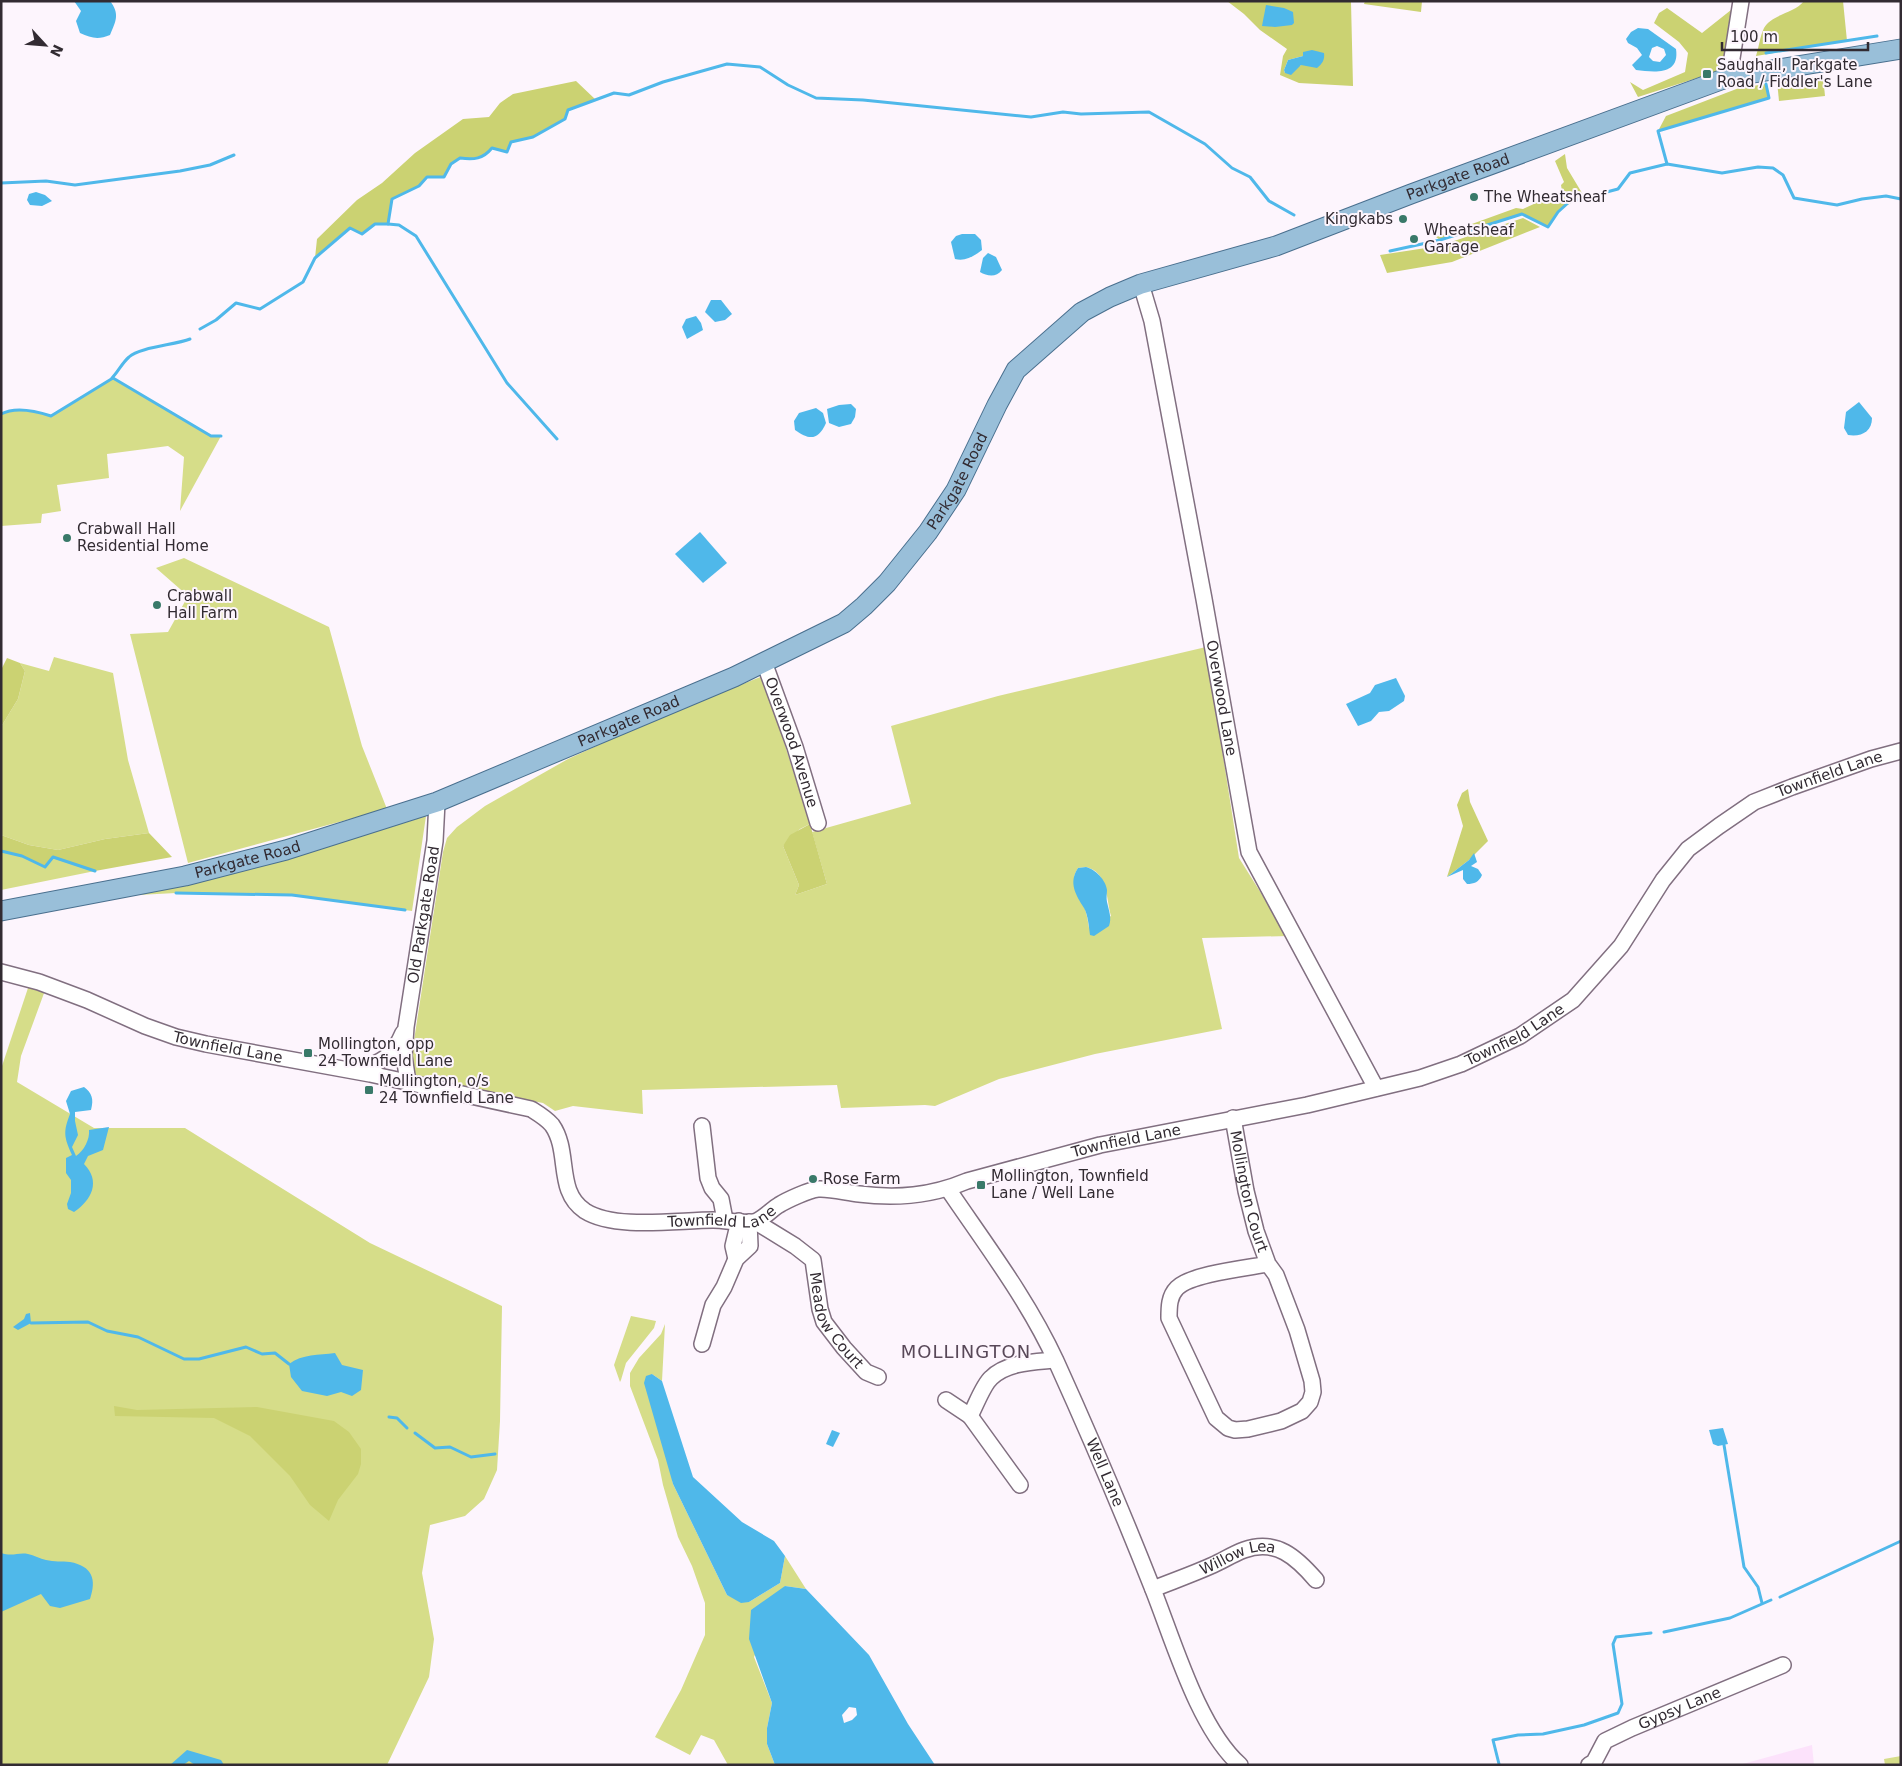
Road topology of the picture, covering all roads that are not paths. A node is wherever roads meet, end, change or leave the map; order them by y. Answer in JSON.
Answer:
{"nodes":[{"id":1,"x":1741,"y":1,"type":"edge"},
{"id":2,"x":1901,"y":49,"type":"edge"},
{"id":3,"x":1729,"y":76,"type":"junction"},
{"id":4,"x":1141,"y":284,"type":"junction"},
{"id":5,"x":764,"y":662,"type":"junction"},
{"id":6,"x":1901,"y":751,"type":"edge"},
{"id":7,"x":437,"y":802,"type":"junction"},
{"id":8,"x":818,"y":823,"type":"dead end"},
{"id":9,"x":1,"y":912,"type":"edge"},
{"id":10,"x":1,"y":972,"type":"edge"},
{"id":11,"x":406,"y":1027,"type":"junction"},
{"id":12,"x":357,"y":1071,"type":"junction"},
{"id":13,"x":408,"y":1082,"type":"junction"},
{"id":14,"x":1376,"y":1088,"type":"junction"},
{"id":15,"x":1233,"y":1118,"type":"junction"},
{"id":16,"x":702,"y":1126,"type":"dead end"},
{"id":17,"x":948,"y":1189,"type":"junction"},
{"id":18,"x":742,"y":1221,"type":"junction"},
{"id":19,"x":1268,"y":1264,"type":"junction"},
{"id":20,"x":702,"y":1344,"type":"dead end"},
{"id":21,"x":1056,"y":1360,"type":"junction"},
{"id":22,"x":878,"y":1377,"type":"dead end"},
{"id":23,"x":946,"y":1400,"type":"dead end"},
{"id":24,"x":970,"y":1416,"type":"junction"},
{"id":25,"x":1020,"y":1485,"type":"dead end"},
{"id":26,"x":1316,"y":1580,"type":"dead end"},
{"id":27,"x":1153,"y":1589,"type":"junction"},
{"id":28,"x":1783,"y":1664,"type":"dead end"},
{"id":29,"x":1240,"y":1765,"type":"edge"},
{"id":30,"x":1589,"y":1765,"type":"edge"}],
"edges":[{"from":1,"to":3,"type":"street"},
{"from":2,"to":3,"type":"main road","name":"Parkgate Road"},
{"from":3,"to":4,"type":"main road","name":"Parkgate Road"},
{"from":4,"to":5,"type":"main road","name":"Parkgate Road"},
{"from":4,"to":14,"type":"street","name":"Overwood Lane"},
{"from":5,"to":7,"type":"main road","name":"Parkgate Road"},
{"from":5,"to":8,"type":"street","name":"Overwood Avenue"},
{"from":6,"to":14,"type":"street","name":"Townfield Lane"},
{"from":7,"to":9,"type":"main road","name":"Parkgate Road"},
{"from":7,"to":11,"type":"street","name":"Old Parkgate Road"},
{"from":10,"to":12,"type":"street","name":"Townfield Lane"},
{"from":11,"to":12,"type":"street","name":"Old Parkgate Road"},
{"from":11,"to":13,"type":"street","name":"Old Parkgate Road"},
{"from":12,"to":13,"type":"street","name":"Townfield Lane"},
{"from":13,"to":18,"type":"street","name":"Townfield Lane"},
{"from":14,"to":15,"type":"street","name":"Townfield Lane"},
{"from":15,"to":17,"type":"street","name":"Townfield Lane"},
{"from":15,"to":19,"type":"street","name":"Mollington Court"},
{"from":16,"to":18,"type":"street"},
{"from":17,"to":18,"type":"street","name":"Townfield Lane"},
{"from":17,"to":21,"type":"street","name":"Well Lane"},
{"from":18,"to":20,"type":"street"},
{"from":18,"to":22,"type":"street","name":"Meadow Court"},
{"from":19,"to":19,"type":"street","name":"Mollington Court"},
{"from":21,"to":24,"type":"street"},
{"from":21,"to":27,"type":"street","name":"Well Lane"},
{"from":23,"to":24,"type":"street"},
{"from":24,"to":25,"type":"street"},
{"from":26,"to":27,"type":"street","name":"Willow Lea"},
{"from":27,"to":29,"type":"street","name":"Well Lane"},
{"from":28,"to":30,"type":"street","name":"Gypsy Lane"}]}
